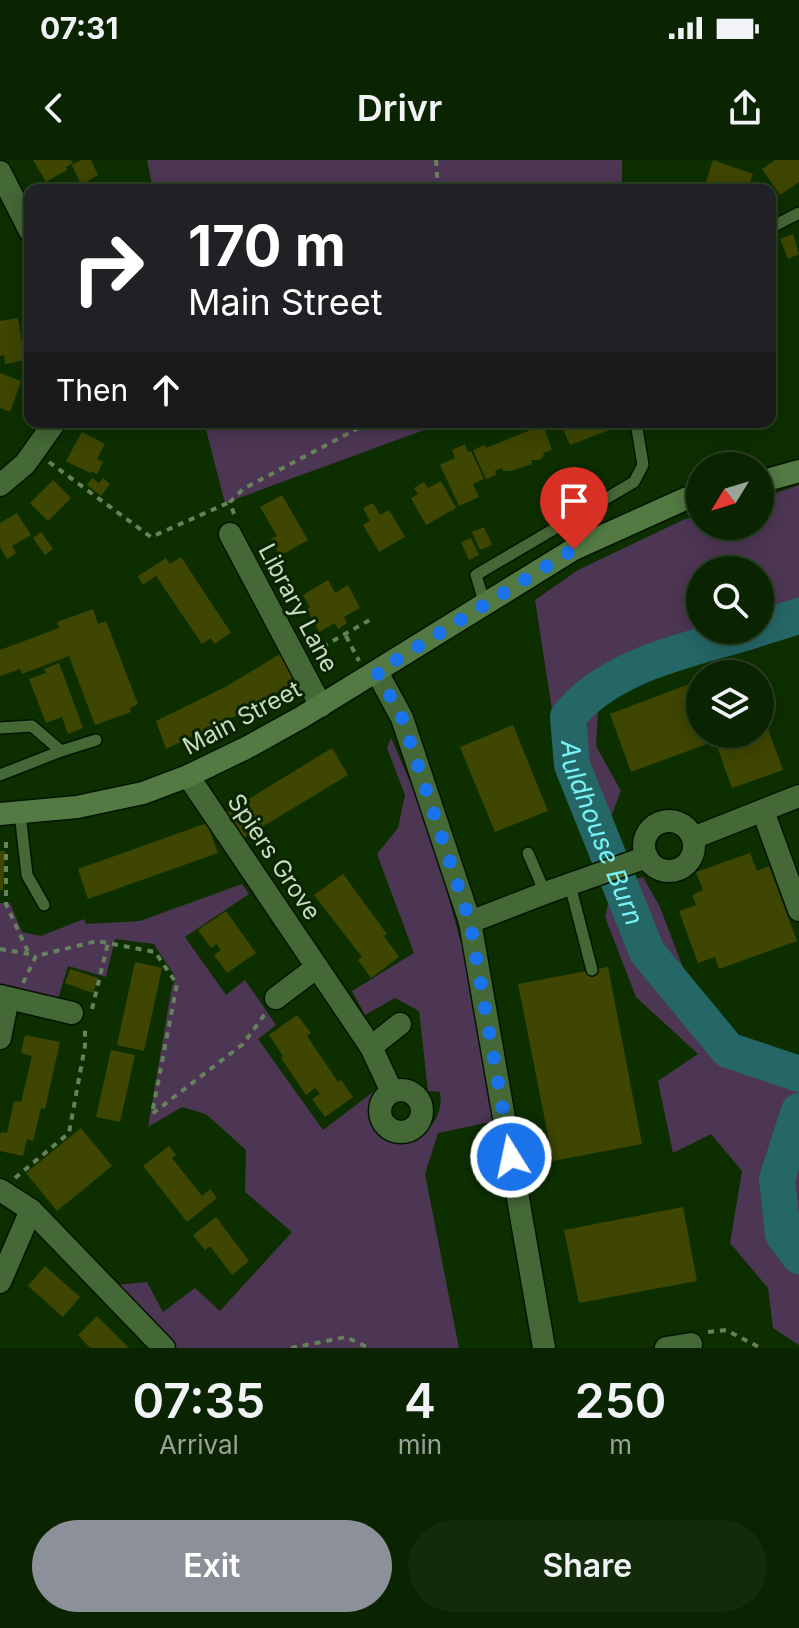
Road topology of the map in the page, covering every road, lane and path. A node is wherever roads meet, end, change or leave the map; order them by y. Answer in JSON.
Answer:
{"nodes":[{"id":1,"x":436,"y":160,"type":"edge"},
{"id":2,"x":438,"y":184,"type":"edge"},
{"id":3,"x":4,"y":186,"type":"edge"},
{"id":4,"x":799,"y":213,"type":"edge"},
{"id":5,"x":24,"y":221,"type":"edge"},
{"id":6,"x":776,"y":225,"type":"edge"},
{"id":7,"x":51,"y":428,"type":"edge"},
{"id":8,"x":359,"y":428,"type":"edge"},
{"id":9,"x":637,"y":428,"type":"edge"},
{"id":10,"x":35,"y":452,"type":"junction"},
{"id":11,"x":799,"y":471,"type":"edge"},
{"id":12,"x":774,"y":478,"type":"edge"},
{"id":13,"x":0,"y":485,"type":"edge"},
{"id":14,"x":686,"y":499,"type":"edge"},
{"id":15,"x":230,"y":502,"type":"junction"},
{"id":16,"x":232,"y":525,"type":"joint"},
{"id":17,"x":485,"y":605,"type":"junction"},
{"id":18,"x":373,"y":618,"type":"dead end"},
{"id":19,"x":297,"y":661,"type":"junction"},
{"id":20,"x":377,"y":672,"type":"junction"},
{"id":21,"x":321,"y":706,"type":"junction"},
{"id":22,"x":0,"y":728,"type":"edge"},
{"id":23,"x":96,"y":740,"type":"dead end"},
{"id":24,"x":61,"y":751,"type":"junction"},
{"id":25,"x":0,"y":775,"type":"edge"},
{"id":26,"x":188,"y":776,"type":"junction"},
{"id":27,"x":799,"y":796,"type":"edge"},
{"id":28,"x":763,"y":811,"type":"junction"},
{"id":29,"x":9,"y":814,"type":"edge"},
{"id":30,"x":693,"y":838,"type":"junction"},
{"id":31,"x":528,"y":853,"type":"dead end"},
{"id":32,"x":647,"y":857,"type":"junction"},
{"id":33,"x":570,"y":885,"type":"junction"},
{"id":34,"x":545,"y":893,"type":"junction"},
{"id":35,"x":6,"y":904,"type":"junction"},
{"id":36,"x":44,"y":905,"type":"dead end"},
{"id":37,"x":0,"y":908,"type":"edge"},
{"id":38,"x":799,"y":910,"type":"edge"},
{"id":39,"x":470,"y":922,"type":"junction"},
{"id":40,"x":108,"y":943,"type":"junction"},
{"id":41,"x":0,"y":949,"type":"edge"},
{"id":42,"x":29,"y":954,"type":"junction"},
{"id":43,"x":36,"y":956,"type":"junction"},
{"id":44,"x":317,"y":967,"type":"junction"},
{"id":45,"x":592,"y":970,"type":"dead end"},
{"id":46,"x":8,"y":998,"type":"edge"},
{"id":47,"x":276,"y":998,"type":"joint"},
{"id":48,"x":72,"y":1013,"type":"dead end"},
{"id":49,"x":400,"y":1024,"type":"dead end"},
{"id":50,"x":0,"y":1038,"type":"edge"},
{"id":51,"x":371,"y":1047,"type":"junction"},
{"id":52,"x":392,"y":1092,"type":"dead end"},
{"id":53,"x":0,"y":1190,"type":"edge"},
{"id":54,"x":31,"y":1210,"type":"junction"},
{"id":55,"x":0,"y":1282,"type":"edge"},
{"id":56,"x":691,"y":1344,"type":"joint"},
{"id":57,"x":164,"y":1348,"type":"edge"},
{"id":58,"x":291,"y":1348,"type":"edge"},
{"id":59,"x":369,"y":1348,"type":"edge"},
{"id":60,"x":544,"y":1348,"type":"edge"},
{"id":61,"x":666,"y":1348,"type":"edge"},
{"id":62,"x":761,"y":1348,"type":"edge"}],
"edges":[{"from":1,"to":2,"type":"path"},
{"from":3,"to":5,"type":"street"},
{"from":4,"to":6,"type":"lane"},
{"from":7,"to":10,"type":"street"},
{"from":8,"to":15,"type":"path"},
{"from":9,"to":17,"type":"lane"},
{"from":10,"to":13,"type":"street"},
{"from":10,"to":15,"type":"path"},
{"from":11,"to":12,"type":"main road"},
{"from":14,"to":17,"type":"main road","name":"Main Street"},
{"from":15,"to":16,"type":"path"},
{"from":16,"to":19,"type":"street","name":"Library Lane"},
{"from":17,"to":20,"type":"main road","name":"Main Street"},
{"from":18,"to":19,"type":"path"},
{"from":19,"to":21,"type":"street","name":"Library Lane"},
{"from":20,"to":21,"type":"main road","name":"Main Street"},
{"from":20,"to":39,"type":"street"},
{"from":21,"to":26,"type":"main road","name":"Main Street"},
{"from":22,"to":24,"type":"lane"},
{"from":23,"to":24,"type":"lane"},
{"from":24,"to":25,"type":"lane"},
{"from":26,"to":29,"type":"main road","name":"Main Street"},
{"from":26,"to":44,"type":"street","name":"Spiers Grove"},
{"from":27,"to":28,"type":"street"},
{"from":28,"to":30,"type":"street"},
{"from":28,"to":38,"type":"street"},
{"from":29,"to":35,"type":"path"},
{"from":29,"to":36,"type":"lane"},
{"from":30,"to":32,"type":"street"},
{"from":30,"to":32,"type":"street"},
{"from":31,"to":34,"type":"lane"},
{"from":32,"to":33,"type":"street"},
{"from":33,"to":34,"type":"street"},
{"from":33,"to":45,"type":"lane"},
{"from":34,"to":39,"type":"street"},
{"from":35,"to":37,"type":"path"},
{"from":35,"to":42,"type":"path"},
{"from":39,"to":60,"type":"street"},
{"from":40,"to":43,"type":"path"},
{"from":40,"to":47,"type":"path"},
{"from":40,"to":53,"type":"path"},
{"from":41,"to":42,"type":"path"},
{"from":42,"to":43,"type":"path"},
{"from":43,"to":46,"type":"path"},
{"from":44,"to":47,"type":"street"},
{"from":44,"to":51,"type":"street","name":"Spiers Grove"},
{"from":46,"to":48,"type":"street"},
{"from":46,"to":50,"type":"street"},
{"from":49,"to":51,"type":"street"},
{"from":51,"to":52,"type":"street","name":"Spiers Grove"},
{"from":53,"to":54,"type":"street"},
{"from":54,"to":55,"type":"street"},
{"from":54,"to":57,"type":"street"},
{"from":56,"to":61,"type":"street"},
{"from":56,"to":62,"type":"path"},
{"from":58,"to":59,"type":"path"}]}
